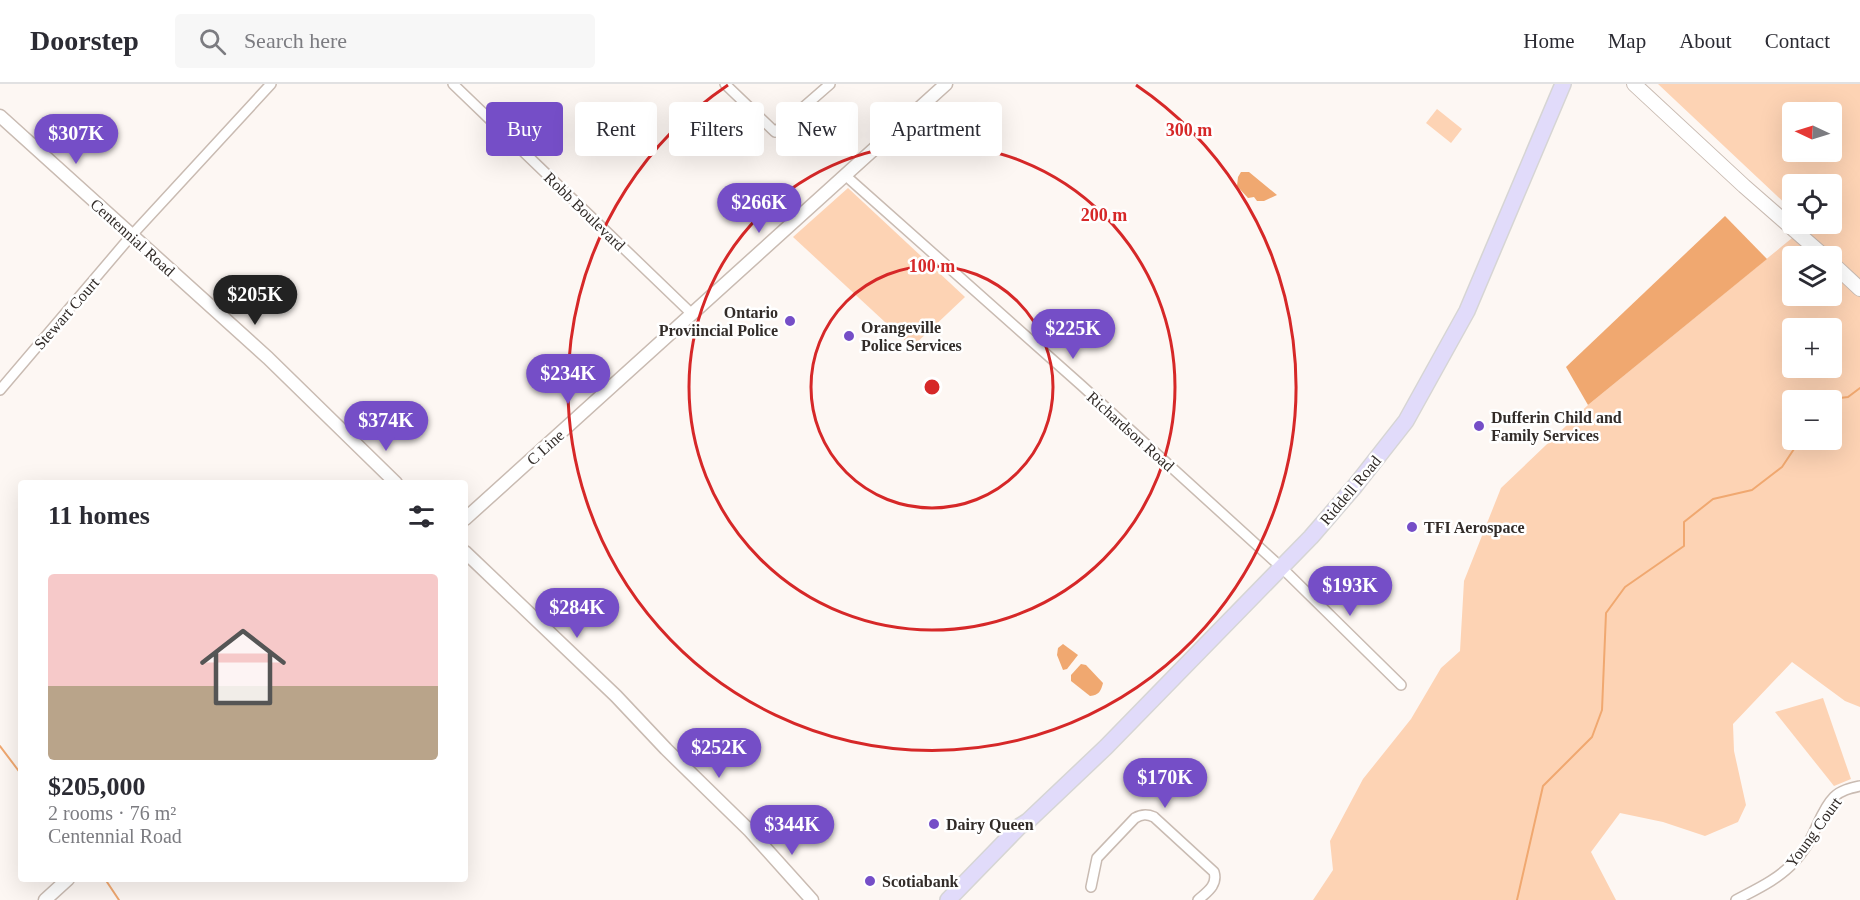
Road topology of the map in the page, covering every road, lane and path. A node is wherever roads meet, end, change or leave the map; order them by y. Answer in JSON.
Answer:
{"nodes":[{"id":1,"x":271,"y":84,"type":"edge"},
{"id":2,"x":453,"y":84,"type":"edge"},
{"id":3,"x":725,"y":84,"type":"edge"},
{"id":4,"x":830,"y":84,"type":"edge"},
{"id":5,"x":946,"y":84,"type":"edge"},
{"id":6,"x":1563,"y":84,"type":"edge"},
{"id":7,"x":1634,"y":84,"type":"edge"},
{"id":8,"x":0,"y":116,"type":"edge"},
{"id":9,"x":846,"y":176,"type":"junction"},
{"id":10,"x":131,"y":236,"type":"junction"},
{"id":11,"x":1813,"y":246,"type":"edge"},
{"id":12,"x":1842,"y":272,"type":"edge"},
{"id":13,"x":1860,"y":289,"type":"edge"},
{"id":14,"x":692,"y":314,"type":"junction"},
{"id":15,"x":0,"y":390,"type":"edge"},
{"id":16,"x":393,"y":480,"type":"edge"},
{"id":17,"x":468,"y":516,"type":"edge"},
{"id":18,"x":468,"y":555,"type":"edge"},
{"id":19,"x":1281,"y":567,"type":"junction"},
{"id":20,"x":1401,"y":685,"type":"dead end"},
{"id":21,"x":1860,"y":786,"type":"edge"},
{"id":22,"x":1028,"y":821,"type":"junction"},
{"id":23,"x":65,"y":882,"type":"edge"},
{"id":24,"x":1091,"y":886,"type":"dead end"},
{"id":25,"x":45,"y":900,"type":"edge"},
{"id":26,"x":812,"y":900,"type":"edge"},
{"id":27,"x":948,"y":900,"type":"edge"},
{"id":28,"x":959,"y":900,"type":"edge"},
{"id":29,"x":1198,"y":900,"type":"edge"},
{"id":30,"x":1736,"y":900,"type":"edge"}],
"edges":[{"from":1,"to":10,"type":"street"},
{"from":2,"to":14,"type":"street","name":"Robb Boulevard"},
{"from":3,"to":4,"type":"street"},
{"from":5,"to":9,"type":"street","name":"C Line"},
{"from":6,"to":19,"type":"main road","name":"Riddell Road"},
{"from":7,"to":11,"type":"main road"},
{"from":8,"to":10,"type":"street","name":"Centennial Road"},
{"from":9,"to":14,"type":"street","name":"C Line"},
{"from":9,"to":19,"type":"street","name":"Richardson Road"},
{"from":10,"to":15,"type":"street","name":"Stewart Court"},
{"from":10,"to":16,"type":"street","name":"Centennial Road"},
{"from":12,"to":13,"type":"main road"},
{"from":14,"to":17,"type":"street","name":"C Line"},
{"from":18,"to":26,"type":"street"},
{"from":19,"to":20,"type":"street","name":"Richardson Road"},
{"from":19,"to":22,"type":"main road","name":"Riddell Road"},
{"from":21,"to":30,"type":"street","name":"Young Court"},
{"from":22,"to":27,"type":"main road","name":"Riddell Road"},
{"from":22,"to":28,"type":"main road","name":"Riddell Road"},
{"from":23,"to":25,"type":"street"},
{"from":24,"to":29,"type":"street"}]}
